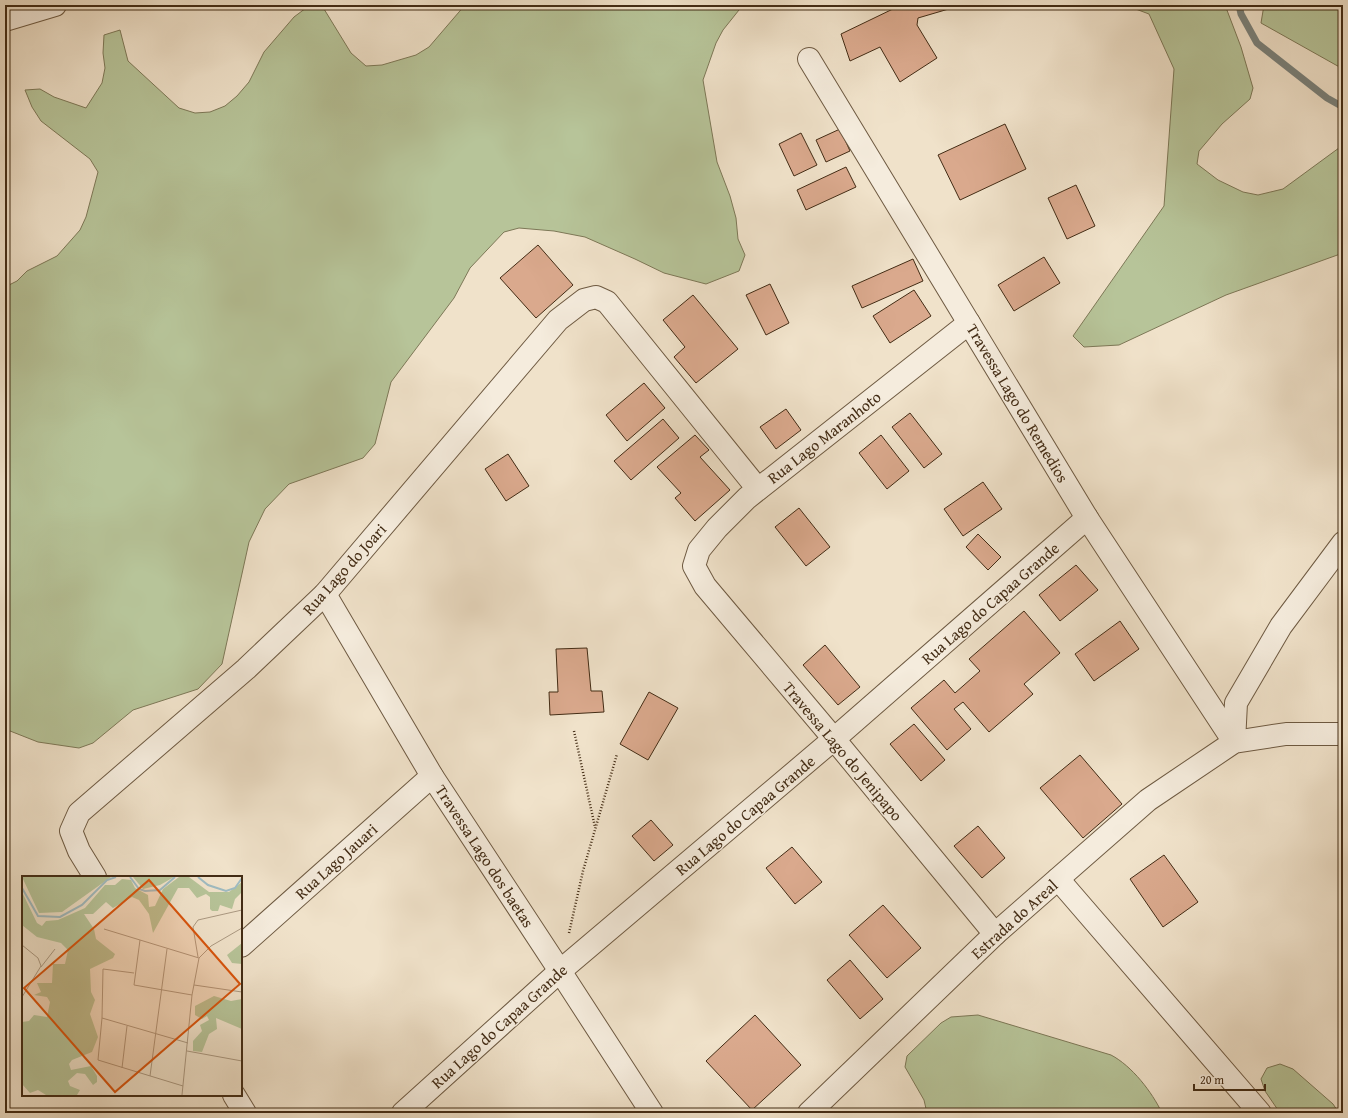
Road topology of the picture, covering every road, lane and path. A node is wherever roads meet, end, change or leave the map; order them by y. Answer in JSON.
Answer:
{"nodes":[{"id":1,"x":55,"y":5,"type":"edge"},
{"id":2,"x":8,"y":14,"type":"edge"},
{"id":3,"x":809,"y":59,"type":"dead end"},
{"id":4,"x":969,"y":322,"type":"junction"},
{"id":5,"x":758,"y":489,"type":"junction"},
{"id":6,"x":1087,"y":518,"type":"junction"},
{"id":7,"x":1343,"y":542,"type":"edge"},
{"id":8,"x":694,"y":566,"type":"joint"},
{"id":9,"x":325,"y":594,"type":"junction"},
{"id":10,"x":574,"y":731,"type":"dead end"},
{"id":11,"x":1343,"y":734,"type":"edge"},
{"id":12,"x":834,"y":739,"type":"junction"},
{"id":13,"x":1234,"y":742,"type":"junction"},
{"id":14,"x":617,"y":754,"type":"dead end"},
{"id":15,"x":432,"y":776,"type":"junction"},
{"id":16,"x":595,"y":828,"type":"junction"},
{"id":17,"x":94,"y":876,"type":"edge"},
{"id":18,"x":1058,"y":879,"type":"junction"},
{"id":19,"x":995,"y":934,"type":"junction"},
{"id":20,"x":242,"y":945,"type":"edge"},
{"id":21,"x":560,"y":971,"type":"junction"},
{"id":22,"x":235,"y":1096,"type":"edge"},
{"id":23,"x":245,"y":1113,"type":"edge"},
{"id":24,"x":403,"y":1113,"type":"edge"},
{"id":25,"x":652,"y":1113,"type":"edge"},
{"id":26,"x":809,"y":1113,"type":"edge"},
{"id":27,"x":1260,"y":1113,"type":"edge"}],
"edges":[{"from":1,"to":2,"type":"street"},
{"from":3,"to":4,"type":"street","name":"Travessa Lago do Remedios"},
{"from":4,"to":5,"type":"street","name":"Rua Lago Maranhoto"},
{"from":4,"to":6,"type":"street","name":"Travessa Lago do Remedios"},
{"from":5,"to":8,"type":"street","name":"Rua Lago Maranhoto"},
{"from":5,"to":9,"type":"street","name":"Rua Lago do Joari"},
{"from":6,"to":12,"type":"street","name":"Rua Lago do Capaa Grande"},
{"from":6,"to":13,"type":"street","name":"Travessa Lago do Remedios"},
{"from":7,"to":13,"type":"street"},
{"from":8,"to":12,"type":"street","name":"Travessa Lago do Jenipapo"},
{"from":9,"to":15,"type":"street","name":"Travessa Lago dos baetas"},
{"from":9,"to":17,"type":"street","name":"Rua Lago do Joari"},
{"from":10,"to":16,"type":"path"},
{"from":11,"to":13,"type":"street"},
{"from":12,"to":19,"type":"street","name":"Travessa Lago do Jenipapo"},
{"from":12,"to":21,"type":"street","name":"Rua Lago do Capaa Grande"},
{"from":13,"to":18,"type":"street","name":"Estrada do Areal"},
{"from":14,"to":16,"type":"path"},
{"from":15,"to":20,"type":"street","name":"Rua Lago Jauari"},
{"from":15,"to":21,"type":"street","name":"Travessa Lago dos baetas"},
{"from":16,"to":21,"type":"path"},
{"from":18,"to":19,"type":"street","name":"Estrada do Areal"},
{"from":18,"to":27,"type":"street"},
{"from":19,"to":26,"type":"street","name":"Estrada do Areal"},
{"from":21,"to":24,"type":"street","name":"Rua Lago do Capaa Grande"},
{"from":21,"to":25,"type":"street","name":"Travessa Lago dos baetas"},
{"from":22,"to":23,"type":"street"}]}
